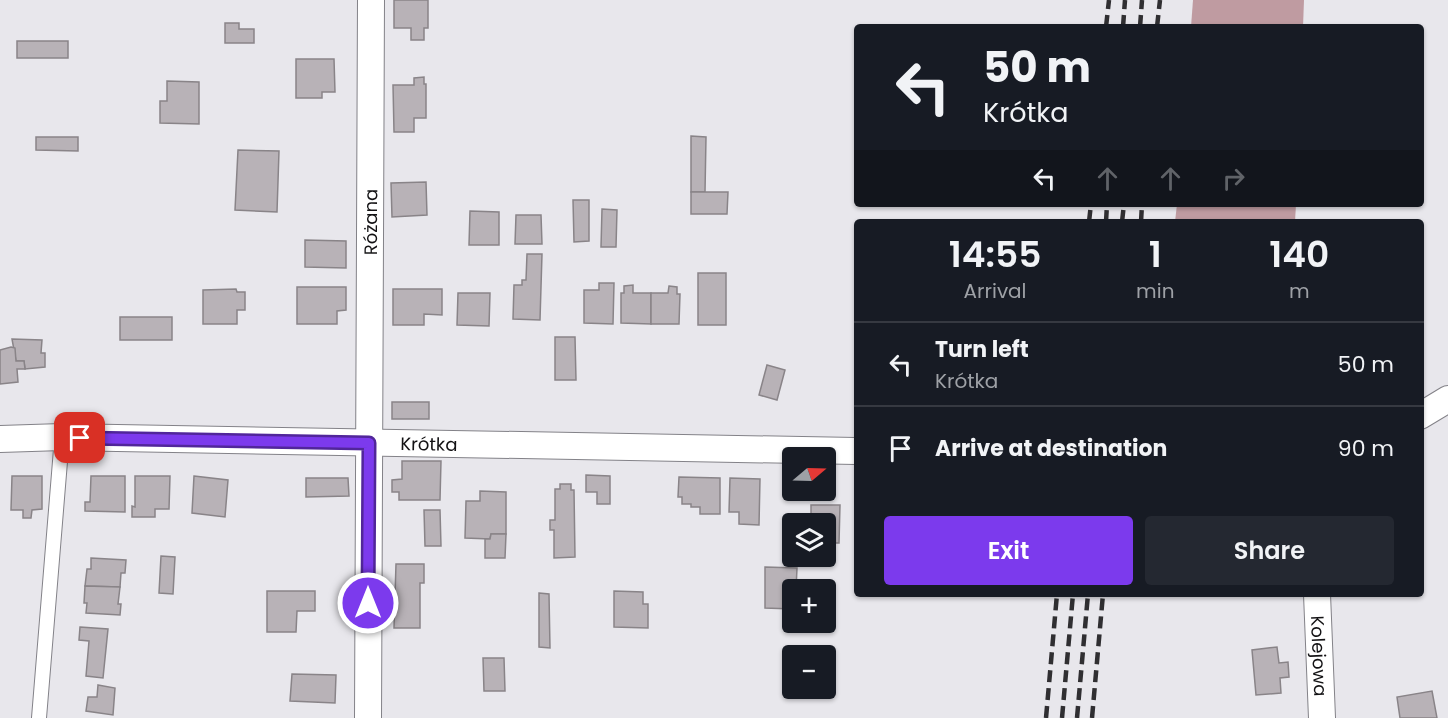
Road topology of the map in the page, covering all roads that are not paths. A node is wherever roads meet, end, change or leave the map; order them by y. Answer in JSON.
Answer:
{"nodes":[{"id":1,"x":371,"y":0,"type":"edge"},
{"id":2,"x":1448,"y":399,"type":"edge"},
{"id":3,"x":1424,"y":414,"type":"edge"},
{"id":4,"x":62,"y":437,"type":"junction"},
{"id":5,"x":0,"y":439,"type":"edge"},
{"id":6,"x":369,"y":443,"type":"junction"},
{"id":7,"x":854,"y":451,"type":"edge"},
{"id":8,"x":1317,"y":597,"type":"edge"},
{"id":9,"x":39,"y":718,"type":"edge"},
{"id":10,"x":368,"y":718,"type":"edge"},
{"id":11,"x":1322,"y":718,"type":"edge"}],
"edges":[{"from":1,"to":6,"type":"street","name":"Różana"},
{"from":2,"to":3,"type":"street"},
{"from":4,"to":5,"type":"street","name":"Krótka"},
{"from":4,"to":6,"type":"street","name":"Krótka"},
{"from":4,"to":9,"type":"lane"},
{"from":6,"to":7,"type":"street","name":"Krótka"},
{"from":6,"to":10,"type":"street","name":"Różana"},
{"from":8,"to":11,"type":"street","name":"Kolejowa"}]}
